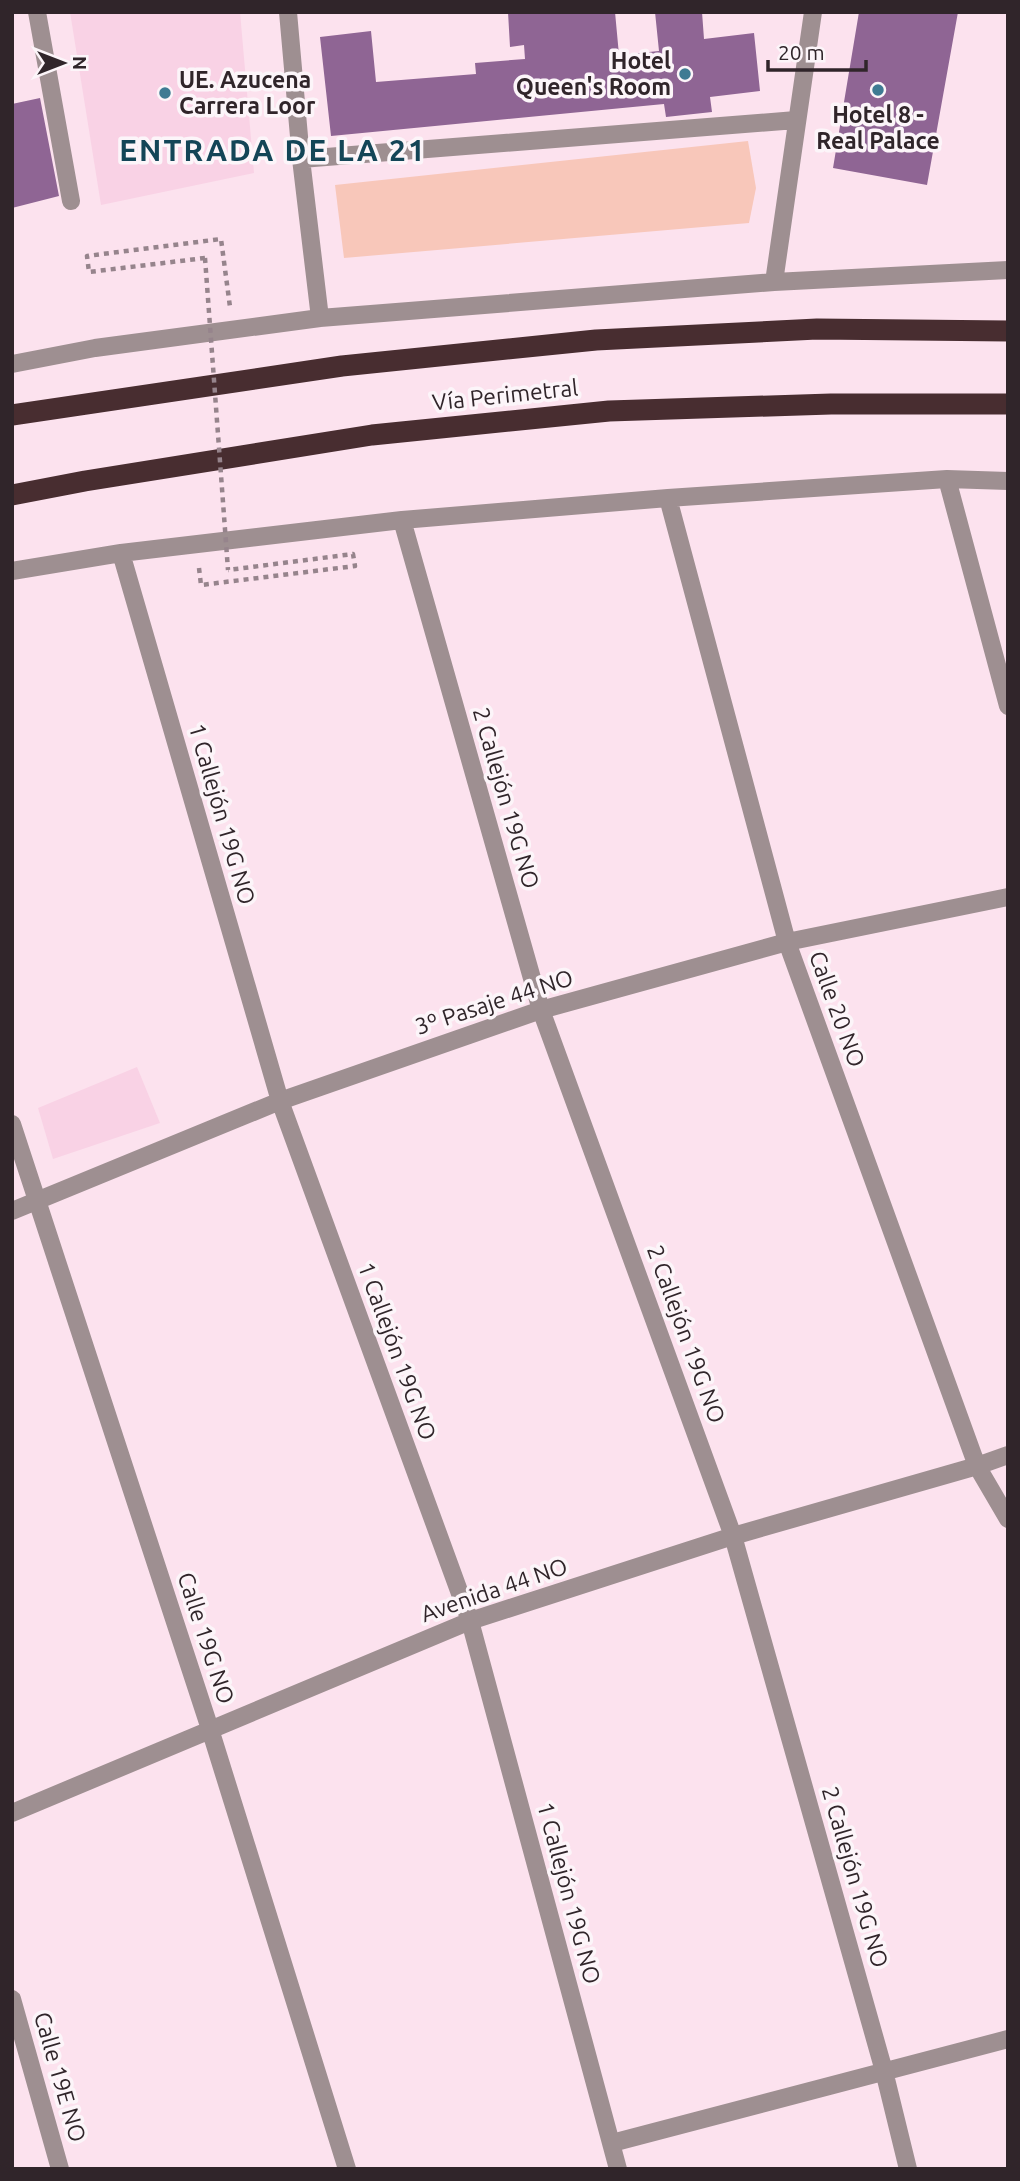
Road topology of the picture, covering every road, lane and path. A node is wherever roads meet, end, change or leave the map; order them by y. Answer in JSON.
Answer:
{"nodes":[{"id":1,"x":37,"y":12,"type":"edge"},
{"id":2,"x":288,"y":12,"type":"edge"},
{"id":3,"x":815,"y":15,"type":"edge"},
{"id":4,"x":796,"y":120,"type":"junction"},
{"id":5,"x":301,"y":159,"type":"junction"},
{"id":6,"x":71,"y":201,"type":"dead end"},
{"id":7,"x":1008,"y":270,"type":"edge"},
{"id":8,"x":774,"y":282,"type":"junction"},
{"id":9,"x":320,"y":318,"type":"junction"},
{"id":10,"x":233,"y":329,"type":"junction"},
{"id":11,"x":1008,"y":331,"type":"edge"},
{"id":12,"x":12,"y":364,"type":"edge"},
{"id":13,"x":1008,"y":404,"type":"edge"},
{"id":14,"x":12,"y":415,"type":"edge"},
{"id":15,"x":947,"y":480,"type":"junction"},
{"id":16,"x":1008,"y":481,"type":"edge"},
{"id":17,"x":12,"y":495,"type":"edge"},
{"id":18,"x":668,"y":498,"type":"junction"},
{"id":19,"x":402,"y":520,"type":"junction"},
{"id":20,"x":196,"y":544,"type":"junction"},
{"id":21,"x":121,"y":553,"type":"junction"},
{"id":22,"x":12,"y":571,"type":"edge"},
{"id":23,"x":1008,"y":706,"type":"edge"},
{"id":24,"x":1008,"y":897,"type":"edge"},
{"id":25,"x":787,"y":942,"type":"junction"},
{"id":26,"x":541,"y":1010,"type":"junction"},
{"id":27,"x":280,"y":1101,"type":"junction"},
{"id":28,"x":12,"y":1124,"type":"edge"},
{"id":29,"x":37,"y":1200,"type":"junction"},
{"id":30,"x":12,"y":1211,"type":"edge"},
{"id":31,"x":1008,"y":1455,"type":"edge"},
{"id":32,"x":977,"y":1466,"type":"junction"},
{"id":33,"x":1008,"y":1519,"type":"edge"},
{"id":34,"x":733,"y":1535,"type":"junction"},
{"id":35,"x":470,"y":1621,"type":"junction"},
{"id":36,"x":210,"y":1729,"type":"junction"},
{"id":37,"x":12,"y":1813,"type":"edge"},
{"id":38,"x":12,"y":1999,"type":"edge"},
{"id":39,"x":1008,"y":2039,"type":"edge"},
{"id":40,"x":884,"y":2071,"type":"junction"},
{"id":41,"x":612,"y":2143,"type":"junction"},
{"id":42,"x":60,"y":2169,"type":"edge"},
{"id":43,"x":347,"y":2169,"type":"edge"},
{"id":44,"x":618,"y":2169,"type":"edge"},
{"id":45,"x":908,"y":2169,"type":"edge"}],
"edges":[{"from":1,"to":6,"type":"street"},
{"from":2,"to":5,"type":"street"},
{"from":3,"to":4,"type":"street"},
{"from":4,"to":5,"type":"street"},
{"from":4,"to":8,"type":"street"},
{"from":5,"to":9,"type":"street"},
{"from":7,"to":8,"type":"street"},
{"from":8,"to":9,"type":"street"},
{"from":9,"to":10,"type":"street"},
{"from":10,"to":12,"type":"street"},
{"from":10,"to":20,"type":"path","bridge":true},
{"from":11,"to":14,"type":"highway","name":"Vía Perimetral"},
{"from":13,"to":17,"type":"highway","name":"Vía Perimetral"},
{"from":15,"to":16,"type":"street"},
{"from":15,"to":18,"type":"street"},
{"from":15,"to":23,"type":"street"},
{"from":18,"to":19,"type":"street"},
{"from":18,"to":25,"type":"street","name":"Calle 20 NO"},
{"from":19,"to":20,"type":"street"},
{"from":19,"to":26,"type":"street","name":"2 Callejón 19G NO"},
{"from":20,"to":21,"type":"street"},
{"from":21,"to":22,"type":"street"},
{"from":21,"to":27,"type":"street","name":"1 Callejón 19G NO"},
{"from":24,"to":25,"type":"street","name":"3º Pasaje 44 NO"},
{"from":25,"to":26,"type":"street","name":"3º Pasaje 44 NO"},
{"from":25,"to":32,"type":"street","name":"Calle 20 NO"},
{"from":26,"to":27,"type":"street","name":"3º Pasaje 44 NO"},
{"from":26,"to":34,"type":"street","name":"2 Callejón 19G NO"},
{"from":27,"to":29,"type":"street","name":"3º Pasaje 44 NO"},
{"from":27,"to":35,"type":"street","name":"1 Callejón 19G NO"},
{"from":28,"to":29,"type":"street","name":"Calle 19G NO"},
{"from":29,"to":30,"type":"street","name":"3º Pasaje 44 NO"},
{"from":29,"to":36,"type":"street","name":"Calle 19G NO"},
{"from":31,"to":32,"type":"street","name":"Avenida 44 NO"},
{"from":32,"to":33,"type":"street","name":"Calle 20 NO"},
{"from":32,"to":34,"type":"street","name":"Avenida 44 NO"},
{"from":34,"to":35,"type":"street","name":"Avenida 44 NO"},
{"from":34,"to":40,"type":"street","name":"2 Callejón 19G NO"},
{"from":35,"to":36,"type":"street","name":"Avenida 44 NO"},
{"from":35,"to":41,"type":"street","name":"1 Callejón 19G NO"},
{"from":36,"to":37,"type":"street","name":"Avenida 44 NO"},
{"from":36,"to":43,"type":"street","name":"Calle 19G NO"},
{"from":38,"to":42,"type":"street","name":"Calle 19E NO"},
{"from":39,"to":40,"type":"street"},
{"from":40,"to":41,"type":"street"},
{"from":40,"to":45,"type":"street","name":"2 Callejón 19G NO"},
{"from":41,"to":44,"type":"street","name":"1 Callejón 19G NO"}]}
